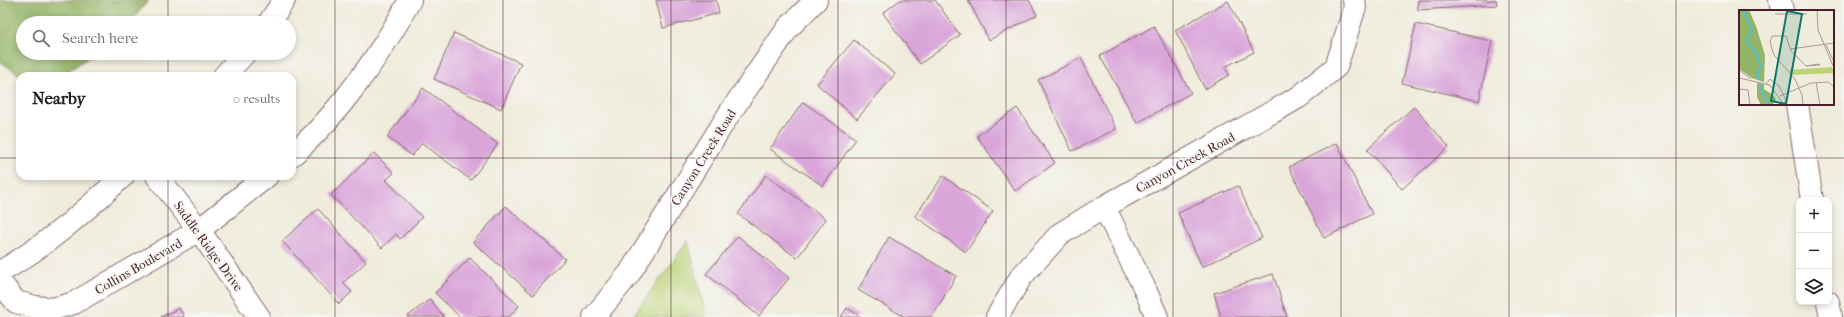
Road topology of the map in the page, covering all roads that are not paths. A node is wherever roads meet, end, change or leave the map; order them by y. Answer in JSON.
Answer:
{"nodes":[{"id":1,"x":284,"y":0,"type":"edge"},
{"id":2,"x":410,"y":0,"type":"edge"},
{"id":3,"x":816,"y":0,"type":"edge"},
{"id":4,"x":1354,"y":0,"type":"edge"},
{"id":5,"x":1780,"y":0,"type":"edge"},
{"id":6,"x":1782,"y":10,"type":"edge"},
{"id":7,"x":274,"y":16,"type":"edge"},
{"id":8,"x":239,"y":60,"type":"edge"},
{"id":9,"x":228,"y":72,"type":"edge"},
{"id":10,"x":1797,"y":105,"type":"edge"},
{"id":11,"x":296,"y":151,"type":"edge"},
{"id":12,"x":119,"y":180,"type":"edge"},
{"id":13,"x":160,"y":180,"type":"edge"},
{"id":14,"x":262,"y":180,"type":"edge"},
{"id":15,"x":1812,"y":197,"type":"edge"},
{"id":16,"x":1104,"y":207,"type":"junction"},
{"id":17,"x":199,"y":230,"type":"junction"},
{"id":18,"x":0,"y":272,"type":"edge"},
{"id":19,"x":0,"y":282,"type":"edge"},
{"id":20,"x":1829,"y":305,"type":"edge"},
{"id":21,"x":259,"y":317,"type":"edge"},
{"id":22,"x":594,"y":317,"type":"edge"},
{"id":23,"x":997,"y":317,"type":"edge"},
{"id":24,"x":1157,"y":317,"type":"edge"},
{"id":25,"x":1831,"y":317,"type":"edge"}],
"edges":[{"from":1,"to":7,"type":"street"},
{"from":2,"to":11,"type":"street"},
{"from":3,"to":22,"type":"street","name":"Canyon Creek Road"},
{"from":4,"to":16,"type":"street","name":"Canyon Creek Road"},
{"from":5,"to":6,"type":"street"},
{"from":8,"to":9,"type":"street"},
{"from":10,"to":15,"type":"street"},
{"from":12,"to":18,"type":"street"},
{"from":13,"to":17,"type":"street","name":"Saddle Ridge Drive"},
{"from":14,"to":17,"type":"street","name":"Collins Boulevard"},
{"from":16,"to":23,"type":"street","name":"Canyon Creek Road"},
{"from":16,"to":24,"type":"street"},
{"from":17,"to":19,"type":"street","name":"Collins Boulevard"},
{"from":17,"to":21,"type":"street","name":"Saddle Ridge Drive"},
{"from":20,"to":25,"type":"street"}]}
